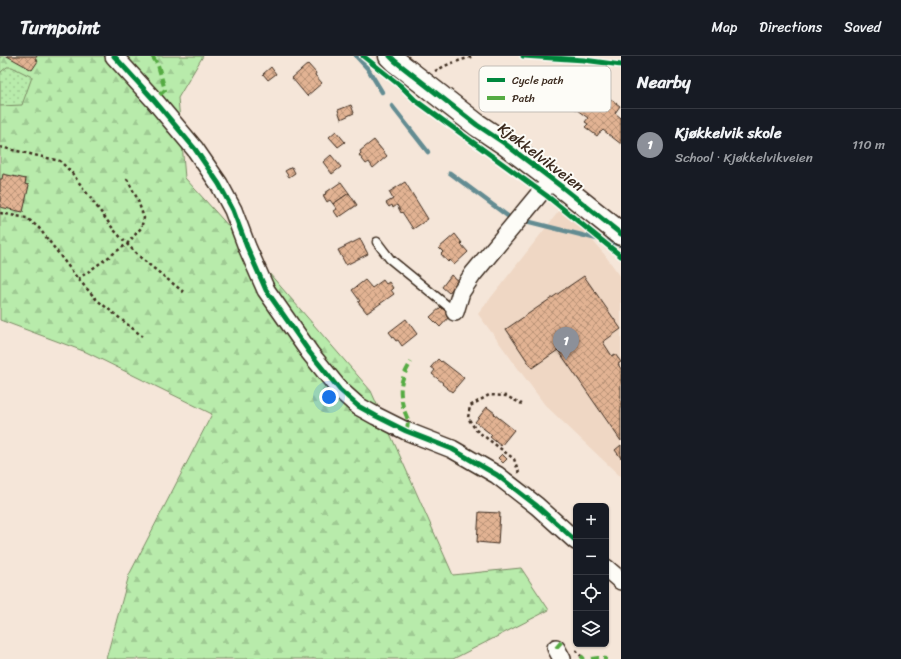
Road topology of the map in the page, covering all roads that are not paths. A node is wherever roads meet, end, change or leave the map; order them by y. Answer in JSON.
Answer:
{"nodes":[{"id":1,"x":114,"y":56,"type":"edge"},
{"id":2,"x":390,"y":56,"type":"edge"},
{"id":3,"x":553,"y":180,"type":"junction"},
{"id":4,"x":621,"y":234,"type":"edge"},
{"id":5,"x":377,"y":242,"type":"dead end"},
{"id":6,"x":454,"y":312,"type":"joint"},
{"id":7,"x":574,"y":539,"type":"edge"},
{"id":8,"x":609,"y":571,"type":"edge"},
{"id":9,"x":621,"y":581,"type":"edge"}],
"edges":[{"from":1,"to":7,"type":"street"},
{"from":2,"to":3,"type":"main road","name":"Kjøkkelvikveien"},
{"from":3,"to":4,"type":"main road","name":"Kjøkkelvikveien"},
{"from":3,"to":6,"type":"street","name":"Kjøkkelvikveien"},
{"from":5,"to":6,"type":"lane","name":"Kjøkkelvikveien"},
{"from":8,"to":9,"type":"street"}]}
